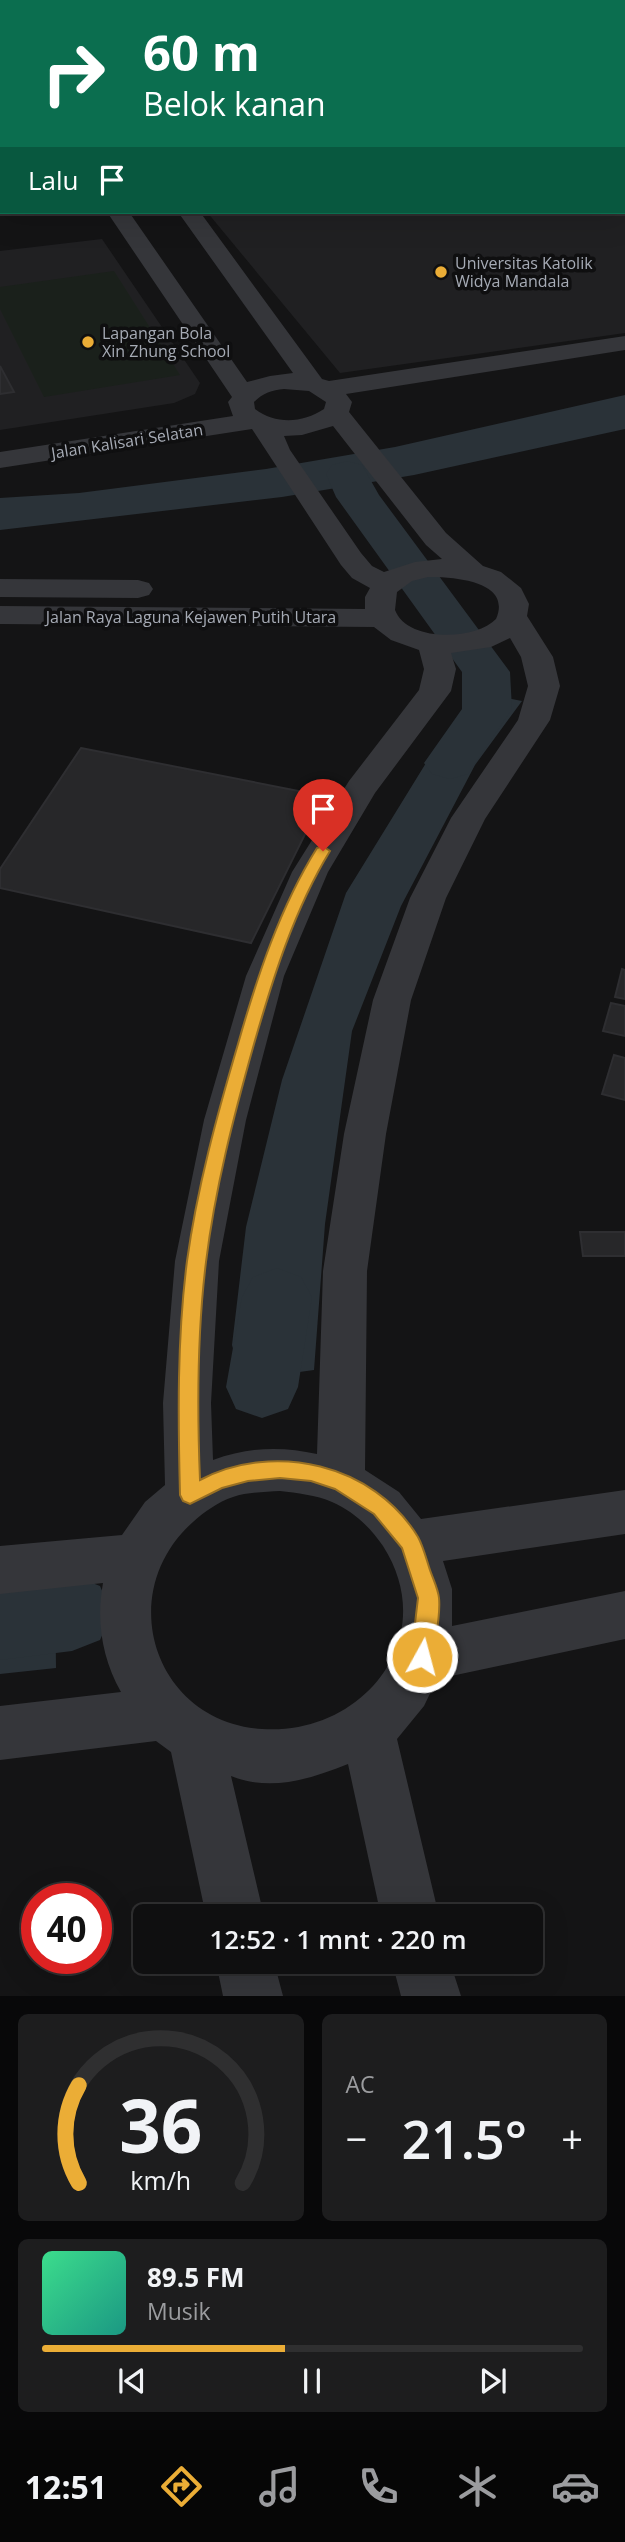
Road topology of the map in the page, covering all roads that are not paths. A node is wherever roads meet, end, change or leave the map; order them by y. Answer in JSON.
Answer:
{"nodes":[{"id":1,"x":119,"y":214,"type":"edge"},
{"id":2,"x":191,"y":214,"type":"edge"},
{"id":3,"x":625,"y":343,"type":"edge"},
{"id":4,"x":625,"y":361,"type":"edge"},
{"id":5,"x":333,"y":405,"type":"junction"},
{"id":6,"x":257,"y":419,"type":"junction"},
{"id":7,"x":0,"y":440,"type":"edge"},
{"id":8,"x":0,"y":460,"type":"edge"},
{"id":9,"x":472,"y":571,"type":"junction"},
{"id":10,"x":0,"y":588,"type":"edge"},
{"id":11,"x":383,"y":599,"type":"junction"},
{"id":12,"x":0,"y":615,"type":"edge"},
{"id":13,"x":513,"y":617,"type":"junction"},
{"id":14,"x":433,"y":643,"type":"junction"},
{"id":15,"x":341,"y":1482,"type":"junction"},
{"id":16,"x":190,"y":1495,"type":"junction"},
{"id":17,"x":625,"y":1512,"type":"edge"},
{"id":18,"x":411,"y":1544,"type":"junction"},
{"id":19,"x":136,"y":1557,"type":"junction"},
{"id":20,"x":0,"y":1570,"type":"edge"},
{"id":21,"x":625,"y":1615,"type":"edge"},
{"id":22,"x":422,"y":1657,"type":"junction"},
{"id":23,"x":180,"y":1725,"type":"junction"},
{"id":24,"x":367,"y":1728,"type":"junction"},
{"id":25,"x":0,"y":1733,"type":"edge"},
{"id":26,"x":232,"y":1904,"type":"edge"},
{"id":27,"x":407,"y":1904,"type":"edge"},
{"id":28,"x":248,"y":1974,"type":"edge"},
{"id":29,"x":425,"y":1974,"type":"edge"},
{"id":30,"x":253,"y":1996,"type":"edge"},
{"id":31,"x":431,"y":1996,"type":"edge"}],
"edges":[{"from":1,"to":6,"type":"street"},
{"from":2,"to":5,"type":"street"},
{"from":3,"to":5,"type":"street"},
{"from":4,"to":5,"type":"street"},
{"from":5,"to":6,"type":"street"},
{"from":5,"to":6,"type":"street"},
{"from":5,"to":9,"type":"street"},
{"from":6,"to":7,"type":"street","name":"Jalan Kalisari Selatan"},
{"from":6,"to":8,"type":"street","name":"Jalan Kalisari Selatan"},
{"from":6,"to":11,"type":"street"},
{"from":9,"to":11,"type":"street"},
{"from":9,"to":13,"type":"street"},
{"from":10,"to":11,"type":"street","name":"Jalan Raya Laguna Kejawen Putih Utara"},
{"from":11,"to":12,"type":"street","name":"Jalan Raya Laguna Kejawen Putih Utara"},
{"from":11,"to":14,"type":"street"},
{"from":13,"to":14,"type":"street"},
{"from":13,"to":15,"type":"street"},
{"from":14,"to":16,"type":"street"},
{"from":15,"to":16,"type":"street"},
{"from":15,"to":18,"type":"street"},
{"from":16,"to":19,"type":"street"},
{"from":17,"to":18,"type":"street"},
{"from":18,"to":22,"type":"street"},
{"from":19,"to":20,"type":"street"},
{"from":19,"to":23,"type":"street"},
{"from":21,"to":22,"type":"street"},
{"from":22,"to":24,"type":"street"},
{"from":23,"to":24,"type":"street"},
{"from":23,"to":25,"type":"street"},
{"from":23,"to":26,"type":"street"},
{"from":24,"to":27,"type":"street"},
{"from":28,"to":30,"type":"street"},
{"from":29,"to":31,"type":"street"}]}
